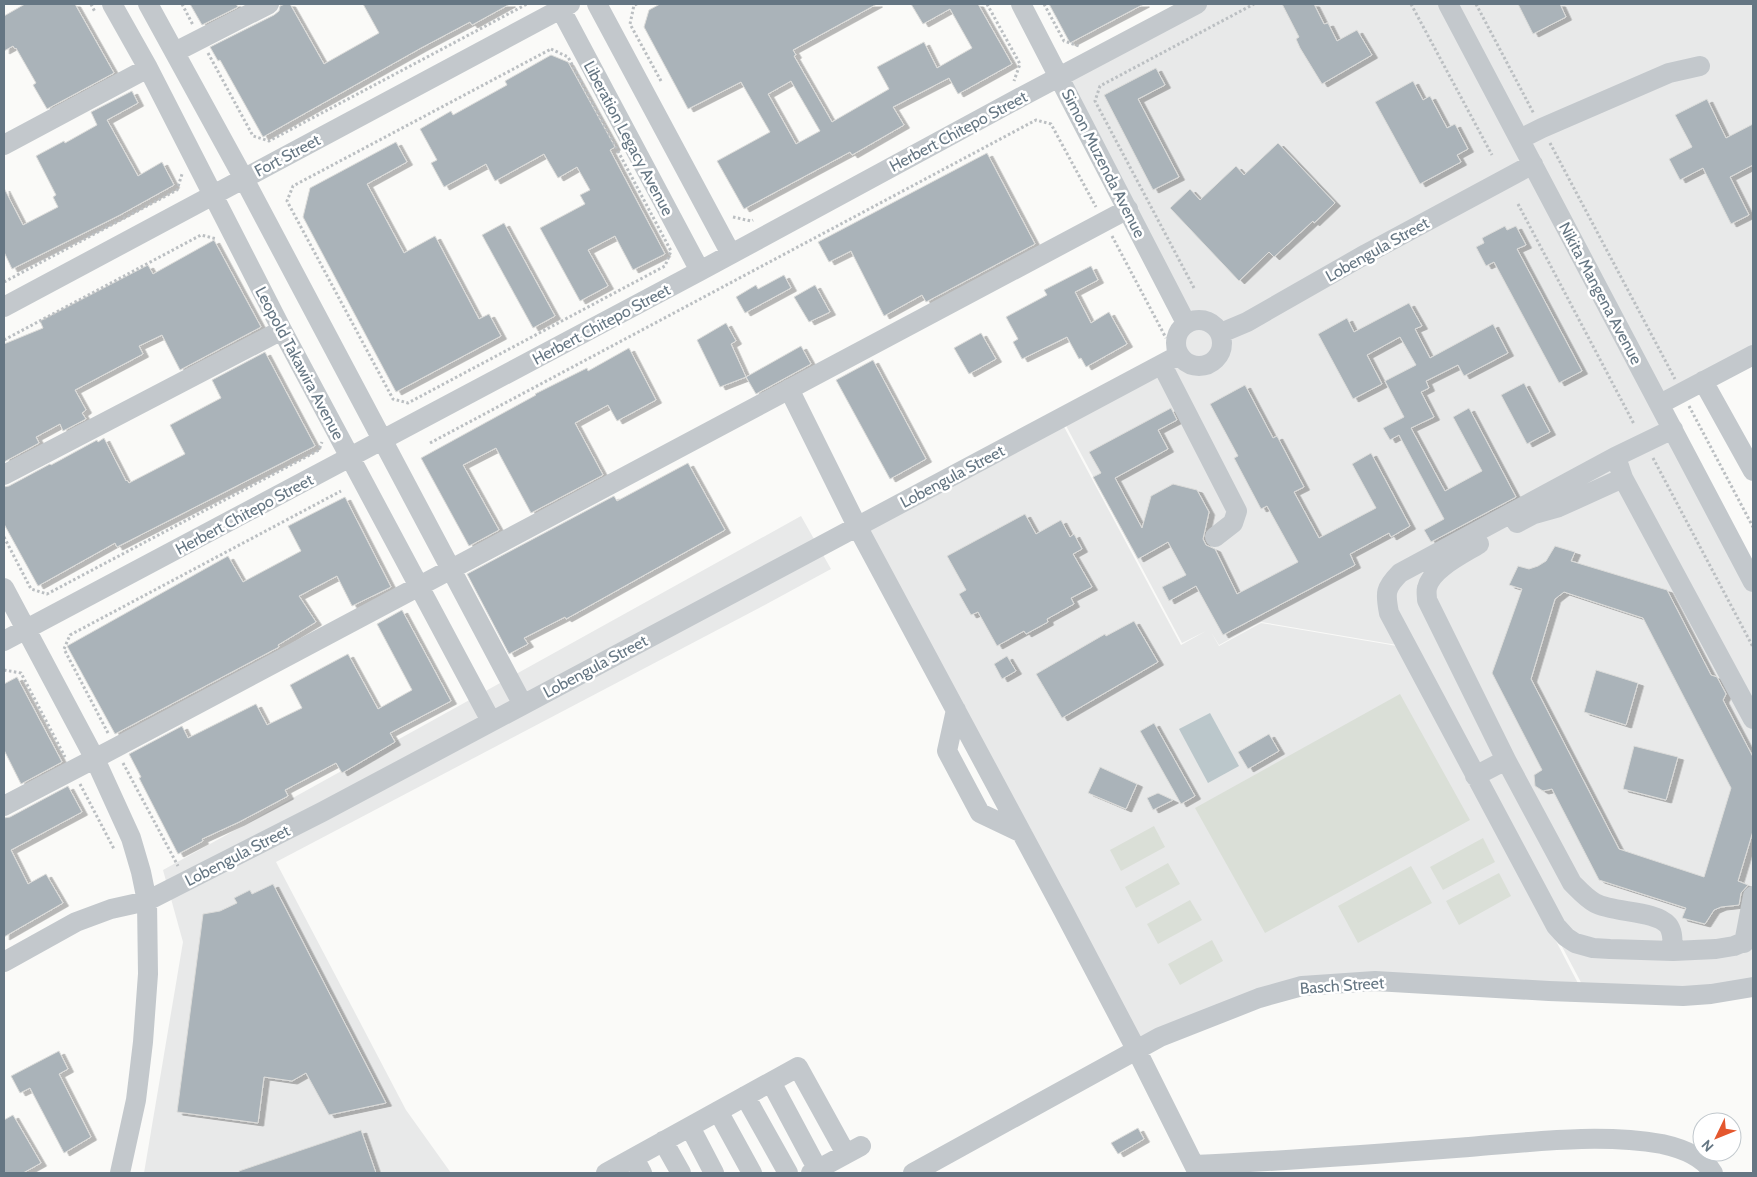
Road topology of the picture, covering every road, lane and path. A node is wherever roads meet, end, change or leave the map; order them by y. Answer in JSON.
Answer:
{"nodes":[{"id":1,"x":91,"y":4,"type":"edge"},
{"id":2,"x":112,"y":4,"type":"edge"},
{"id":3,"x":148,"y":4,"type":"edge"},
{"id":4,"x":182,"y":4,"type":"edge"},
{"id":5,"x":269,"y":4,"type":"edge"},
{"id":6,"x":527,"y":4,"type":"edge"},
{"id":7,"x":597,"y":4,"type":"edge"},
{"id":8,"x":636,"y":4,"type":"edge"},
{"id":9,"x":987,"y":4,"type":"edge"},
{"id":10,"x":1022,"y":4,"type":"edge"},
{"id":11,"x":1044,"y":4,"type":"edge"},
{"id":12,"x":1197,"y":4,"type":"edge"},
{"id":13,"x":1254,"y":4,"type":"edge"},
{"id":14,"x":1411,"y":4,"type":"edge"},
{"id":15,"x":1448,"y":4,"type":"edge"},
{"id":16,"x":1476,"y":4,"type":"edge"},
{"id":17,"x":563,"y":5,"type":"edge"},
{"id":18,"x":99,"y":20,"type":"dead end"},
{"id":19,"x":201,"y":39,"type":"junction"},
{"id":20,"x":1080,"y":47,"type":"dead end"},
{"id":21,"x":175,"y":52,"type":"junction"},
{"id":22,"x":1700,"y":66,"type":"dead end"},
{"id":23,"x":148,"y":68,"type":"junction"},
{"id":24,"x":1060,"y":77,"type":"junction"},
{"id":25,"x":662,"y":83,"type":"dead end"},
{"id":26,"x":1006,"y":86,"type":"dead end"},
{"id":27,"x":1542,"y":128,"type":"junction"},
{"id":28,"x":1520,"y":139,"type":"junction"},
{"id":29,"x":4,"y":145,"type":"edge"},
{"id":30,"x":1492,"y":155,"type":"dead end"},
{"id":31,"x":1533,"y":164,"type":"junction"},
{"id":32,"x":182,"y":173,"type":"dead end"},
{"id":33,"x":244,"y":178,"type":"junction"},
{"id":34,"x":212,"y":195,"type":"junction"},
{"id":35,"x":1518,"y":204,"type":"dead end"},
{"id":36,"x":1128,"y":209,"type":"junction"},
{"id":37,"x":729,"y":210,"type":"dead end"},
{"id":38,"x":759,"y":217,"type":"dead end"},
{"id":39,"x":1104,"y":222,"type":"junction"},
{"id":40,"x":222,"y":247,"type":"dead end"},
{"id":41,"x":731,"y":254,"type":"junction"},
{"id":42,"x":700,"y":271,"type":"junction"},
{"id":43,"x":4,"y":282,"type":"edge"},
{"id":44,"x":1194,"y":288,"type":"dead end"},
{"id":45,"x":4,"y":307,"type":"edge"},
{"id":46,"x":1186,"y":323,"type":"junction"},
{"id":47,"x":282,"y":330,"type":"junction"},
{"id":48,"x":1221,"y":333,"type":"junction"},
{"id":49,"x":1166,"y":338,"type":"dead end"},
{"id":50,"x":4,"y":340,"type":"edge"},
{"id":51,"x":1753,"y":355,"type":"edge"},
{"id":52,"x":1171,"y":360,"type":"junction"},
{"id":53,"x":1702,"y":381,"type":"junction"},
{"id":54,"x":789,"y":389,"type":"junction"},
{"id":55,"x":1682,"y":392,"type":"junction"},
{"id":56,"x":408,"y":403,"type":"joint"},
{"id":57,"x":1660,"y":404,"type":"junction"},
{"id":58,"x":1634,"y":424,"type":"dead end"},
{"id":59,"x":1673,"y":429,"type":"junction"},
{"id":60,"x":324,"y":436,"type":"dead end"},
{"id":61,"x":382,"y":440,"type":"junction"},
{"id":62,"x":430,"y":443,"type":"dead end"},
{"id":63,"x":1615,"y":457,"type":"junction"},
{"id":64,"x":350,"y":458,"type":"junction"},
{"id":65,"x":1653,"y":458,"type":"dead end"},
{"id":66,"x":1753,"y":471,"type":"edge"},
{"id":67,"x":4,"y":475,"type":"edge"},
{"id":68,"x":1623,"y":478,"type":"junction"},
{"id":69,"x":341,"y":491,"type":"dead end"},
{"id":70,"x":857,"y":526,"type":"junction"},
{"id":71,"x":1753,"y":527,"type":"edge"},
{"id":72,"x":4,"y":537,"type":"edge"},
{"id":73,"x":1215,"y":537,"type":"dead end"},
{"id":74,"x":451,"y":569,"type":"junction"},
{"id":75,"x":1753,"y":582,"type":"edge"},
{"id":76,"x":419,"y":586,"type":"junction"},
{"id":77,"x":4,"y":588,"type":"edge"},
{"id":78,"x":26,"y":630,"type":"junction"},
{"id":79,"x":4,"y":641,"type":"edge"},
{"id":80,"x":1753,"y":647,"type":"edge"},
{"id":81,"x":523,"y":704,"type":"junction"},
{"id":82,"x":956,"y":710,"type":"junction"},
{"id":83,"x":1753,"y":719,"type":"edge"},
{"id":84,"x":491,"y":721,"type":"junction"},
{"id":85,"x":115,"y":748,"type":"junction"},
{"id":86,"x":95,"y":759,"type":"junction"},
{"id":87,"x":1506,"y":760,"type":"junction"},
{"id":88,"x":1475,"y":776,"type":"junction"},
{"id":89,"x":4,"y":806,"type":"edge"},
{"id":90,"x":1022,"y":833,"type":"junction"},
{"id":91,"x":179,"y":869,"type":"dead end"},
{"id":92,"x":1753,"y":896,"type":"edge"},
{"id":93,"x":147,"y":901,"type":"junction"},
{"id":94,"x":1749,"y":940,"type":"edge"},
{"id":95,"x":1673,"y":951,"type":"junction"},
{"id":96,"x":4,"y":962,"type":"edge"},
{"id":97,"x":1753,"y":987,"type":"edge"},
{"id":98,"x":1136,"y":1049,"type":"junction"},
{"id":99,"x":771,"y":1082,"type":"junction"},
{"id":100,"x":745,"y":1096,"type":"junction"},
{"id":101,"x":718,"y":1111,"type":"junction"},
{"id":102,"x":690,"y":1127,"type":"junction"},
{"id":103,"x":663,"y":1141,"type":"junction"},
{"id":104,"x":638,"y":1166,"type":"edge"},
{"id":105,"x":1196,"y":1169,"type":"edge"},
{"id":106,"x":815,"y":1172,"type":"edge"},
{"id":107,"x":120,"y":1173,"type":"edge"},
{"id":108,"x":608,"y":1173,"type":"edge"},
{"id":109,"x":680,"y":1173,"type":"edge"},
{"id":110,"x":714,"y":1173,"type":"edge"},
{"id":111,"x":752,"y":1173,"type":"edge"},
{"id":112,"x":788,"y":1173,"type":"edge"},
{"id":113,"x":913,"y":1173,"type":"edge"},
{"id":114,"x":1713,"y":1173,"type":"edge"}],
"edges":[{"from":1,"to":18,"type":"path"},
{"from":2,"to":23,"type":"street","name":"Leopold Takawira Avenue"},
{"from":3,"to":21,"type":"street"},
{"from":4,"to":19,"type":"path"},
{"from":5,"to":19,"type":"street"},
{"from":6,"to":19,"type":"path"},
{"from":7,"to":41,"type":"street"},
{"from":8,"to":25,"type":"path"},
{"from":9,"to":26,"type":"path"},
{"from":10,"to":24,"type":"street","name":"Simon Muzenda Avenue"},
{"from":11,"to":20,"type":"path"},
{"from":12,"to":24,"type":"street","name":"Herbert Chitepo Street"},
{"from":13,"to":44,"type":"path"},
{"from":14,"to":30,"type":"path"},
{"from":15,"to":28,"type":"street","name":"Nikita Mangena Avenue"},
{"from":16,"to":27,"type":"path"},
{"from":17,"to":33,"type":"street","name":"Fort Street"},
{"from":17,"to":42,"type":"street","name":"Liberation Legacy Avenue"},
{"from":19,"to":21,"type":"street"},
{"from":21,"to":33,"type":"street"},
{"from":22,"to":27,"type":"street"},
{"from":23,"to":29,"type":"street"},
{"from":23,"to":34,"type":"street","name":"Leopold Takawira Avenue"},
{"from":24,"to":36,"type":"street","name":"Simon Muzenda Avenue"},
{"from":24,"to":41,"type":"street","name":"Herbert Chitepo Street"},
{"from":27,"to":28,"type":"street"},
{"from":27,"to":55,"type":"path"},
{"from":28,"to":31,"type":"street","name":"Nikita Mangena Avenue"},
{"from":31,"to":48,"type":"street","name":"Lobengula Street"},
{"from":31,"to":57,"type":"street","name":"Nikita Mangena Avenue"},
{"from":32,"to":43,"type":"path"},
{"from":33,"to":34,"type":"street","name":"Fort Street"},
{"from":33,"to":61,"type":"street"},
{"from":34,"to":45,"type":"street","name":"Fort Street"},
{"from":34,"to":47,"type":"street","name":"Leopold Takawira Avenue"},
{"from":35,"to":58,"type":"path"},
{"from":36,"to":39,"type":"street"},
{"from":36,"to":46,"type":"street","name":"Simon Muzenda Avenue"},
{"from":37,"to":38,"type":"path"},
{"from":39,"to":49,"type":"path"},
{"from":39,"to":54,"type":"street"},
{"from":39,"to":62,"type":"path"},
{"from":40,"to":50,"type":"path"},
{"from":41,"to":42,"type":"street","name":"Herbert Chitepo Street"},
{"from":42,"to":61,"type":"street","name":"Herbert Chitepo Street"},
{"from":46,"to":48,"type":"street"},
{"from":46,"to":52,"type":"street"},
{"from":47,"to":64,"type":"street","name":"Leopold Takawira Avenue"},
{"from":47,"to":67,"type":"street"},
{"from":48,"to":52,"type":"street"},
{"from":51,"to":53,"type":"street"},
{"from":52,"to":70,"type":"street","name":"Lobengula Street"},
{"from":52,"to":73,"type":"street"},
{"from":53,"to":55,"type":"street"},
{"from":53,"to":66,"type":"street"},
{"from":54,"to":70,"type":"street"},
{"from":54,"to":74,"type":"street"},
{"from":55,"to":57,"type":"street"},
{"from":55,"to":71,"type":"path"},
{"from":56,"to":56,"type":"path"},
{"from":57,"to":59,"type":"street","name":"Nikita Mangena Avenue"},
{"from":59,"to":63,"type":"street"},
{"from":59,"to":75,"type":"street","name":"Nikita Mangena Avenue"},
{"from":60,"to":72,"type":"path"},
{"from":61,"to":64,"type":"street","name":"Herbert Chitepo Street"},
{"from":61,"to":74,"type":"street"},
{"from":63,"to":68,"type":"street"},
{"from":63,"to":88,"type":"street"},
{"from":64,"to":76,"type":"street","name":"Leopold Takawira Avenue"},
{"from":64,"to":78,"type":"street","name":"Herbert Chitepo Street"},
{"from":65,"to":80,"type":"path"},
{"from":68,"to":83,"type":"street"},
{"from":68,"to":87,"type":"street"},
{"from":69,"to":85,"type":"path"},
{"from":70,"to":81,"type":"street","name":"Lobengula Street"},
{"from":70,"to":82,"type":"street"},
{"from":74,"to":76,"type":"street"},
{"from":74,"to":81,"type":"street"},
{"from":76,"to":84,"type":"street","name":"Leopold Takawira Avenue"},
{"from":76,"to":85,"type":"street"},
{"from":77,"to":78,"type":"street"},
{"from":78,"to":79,"type":"street","name":"Herbert Chitepo Street"},
{"from":78,"to":86,"type":"street"},
{"from":81,"to":84,"type":"street","name":"Lobengula Street"},
{"from":82,"to":90,"type":"street"},
{"from":82,"to":90,"type":"street"},
{"from":84,"to":93,"type":"street","name":"Lobengula Street"},
{"from":85,"to":86,"type":"street"},
{"from":85,"to":91,"type":"path"},
{"from":86,"to":89,"type":"street"},
{"from":86,"to":93,"type":"street"},
{"from":87,"to":88,"type":"street"},
{"from":87,"to":95,"type":"street"},
{"from":88,"to":95,"type":"street"},
{"from":90,"to":98,"type":"street"},
{"from":92,"to":94,"type":"street"},
{"from":93,"to":96,"type":"street","name":"Lobengula Street"},
{"from":93,"to":107,"type":"street"},
{"from":94,"to":95,"type":"street"},
{"from":97,"to":98,"type":"street","name":"Basch Street"},
{"from":98,"to":105,"type":"street"},
{"from":98,"to":113,"type":"street","name":"Basch Street"},
{"from":99,"to":100,"type":"street"},
{"from":99,"to":106,"type":"street"},
{"from":99,"to":106,"type":"street"},
{"from":100,"to":101,"type":"street"},
{"from":100,"to":112,"type":"street"},
{"from":101,"to":102,"type":"street"},
{"from":101,"to":111,"type":"street"},
{"from":102,"to":103,"type":"street"},
{"from":102,"to":110,"type":"street"},
{"from":103,"to":104,"type":"street"},
{"from":103,"to":109,"type":"street"},
{"from":104,"to":108,"type":"street"},
{"from":105,"to":114,"type":"street"}]}
